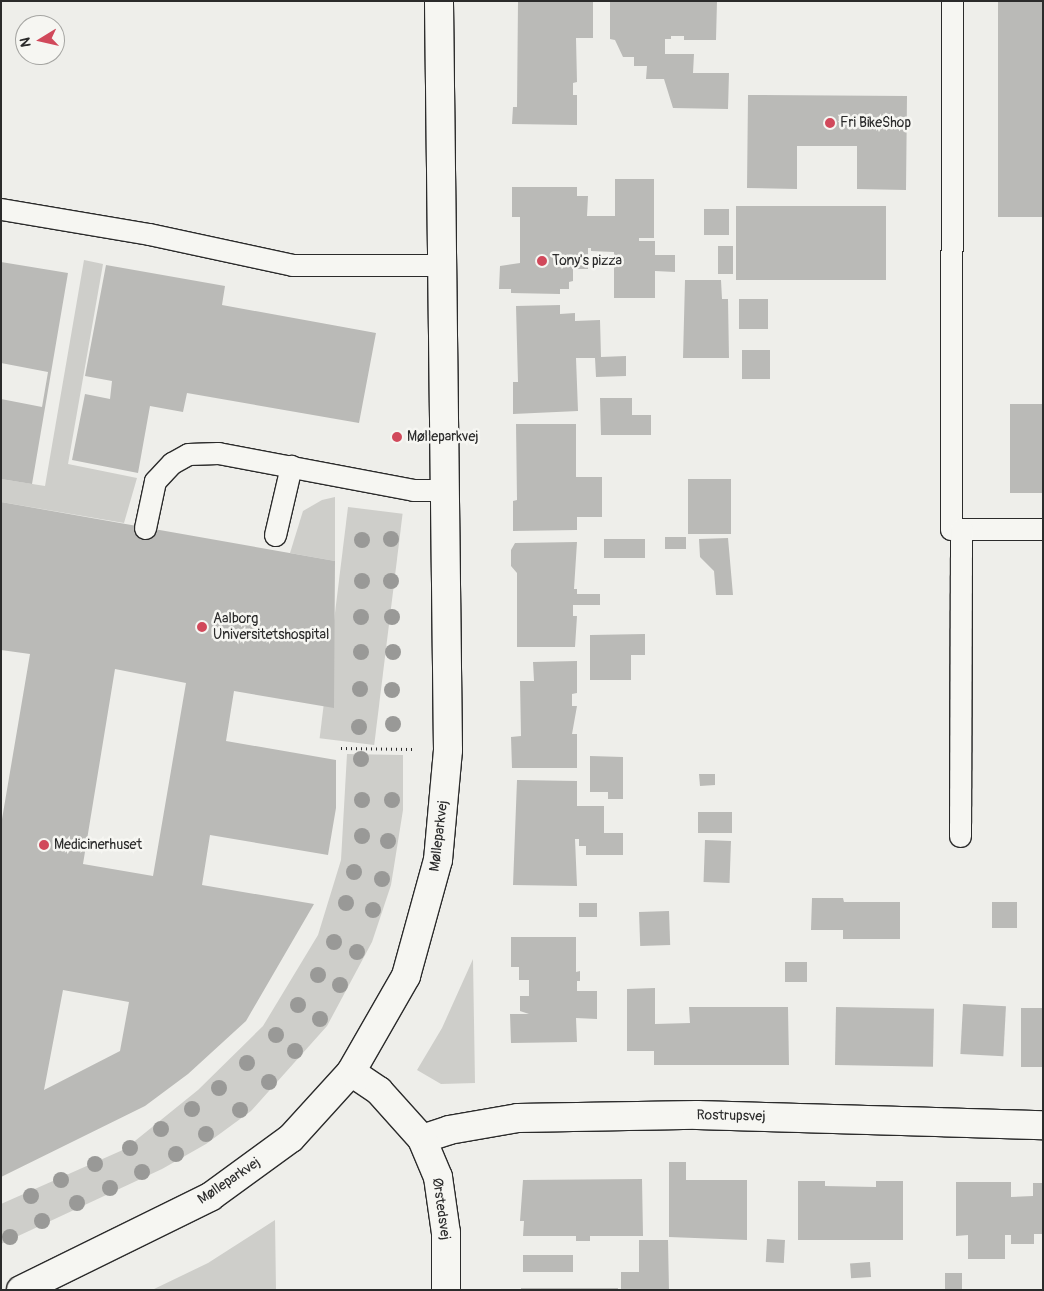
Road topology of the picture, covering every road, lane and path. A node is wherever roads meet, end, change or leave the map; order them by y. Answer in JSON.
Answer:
{"nodes":[{"id":1,"x":439,"y":1,"type":"edge"},
{"id":2,"x":952,"y":1,"type":"edge"},
{"id":3,"x":1,"y":209,"type":"edge"},
{"id":4,"x":441,"y":266,"type":"junction"},
{"id":5,"x":291,"y":466,"type":"junction"},
{"id":6,"x":446,"y":490,"type":"junction"},
{"id":7,"x":145,"y":528,"type":"dead end"},
{"id":8,"x":962,"y":529,"type":"junction"},
{"id":9,"x":1043,"y":529,"type":"edge"},
{"id":10,"x":275,"y":535,"type":"dead end"},
{"id":11,"x":341,"y":748,"type":"dead end"},
{"id":12,"x":448,"y":750,"type":"junction"},
{"id":13,"x":960,"y":836,"type":"dead end"},
{"id":14,"x":351,"y":1072,"type":"junction"},
{"id":15,"x":1043,"y":1125,"type":"edge"},
{"id":16,"x":422,"y":1139,"type":"junction"},
{"id":17,"x":21,"y":1290,"type":"edge"},
{"id":18,"x":446,"y":1290,"type":"edge"}],
"edges":[{"from":1,"to":4,"type":"street","name":"Mølleparkvej"},
{"from":2,"to":8,"type":"lane"},
{"from":3,"to":4,"type":"lane"},
{"from":4,"to":6,"type":"street","name":"Mølleparkvej"},
{"from":5,"to":6,"type":"lane"},
{"from":5,"to":7,"type":"lane"},
{"from":5,"to":10,"type":"lane"},
{"from":6,"to":12,"type":"street","name":"Mølleparkvej"},
{"from":8,"to":9,"type":"lane"},
{"from":8,"to":13,"type":"lane"},
{"from":11,"to":12,"type":"path"},
{"from":12,"to":14,"type":"street","name":"Mølleparkvej"},
{"from":14,"to":16,"type":"street","name":"Ørstedsvej"},
{"from":14,"to":17,"type":"street","name":"Mølleparkvej"},
{"from":15,"to":16,"type":"street","name":"Rostrupsvej"},
{"from":16,"to":18,"type":"street","name":"Ørstedsvej"}]}
